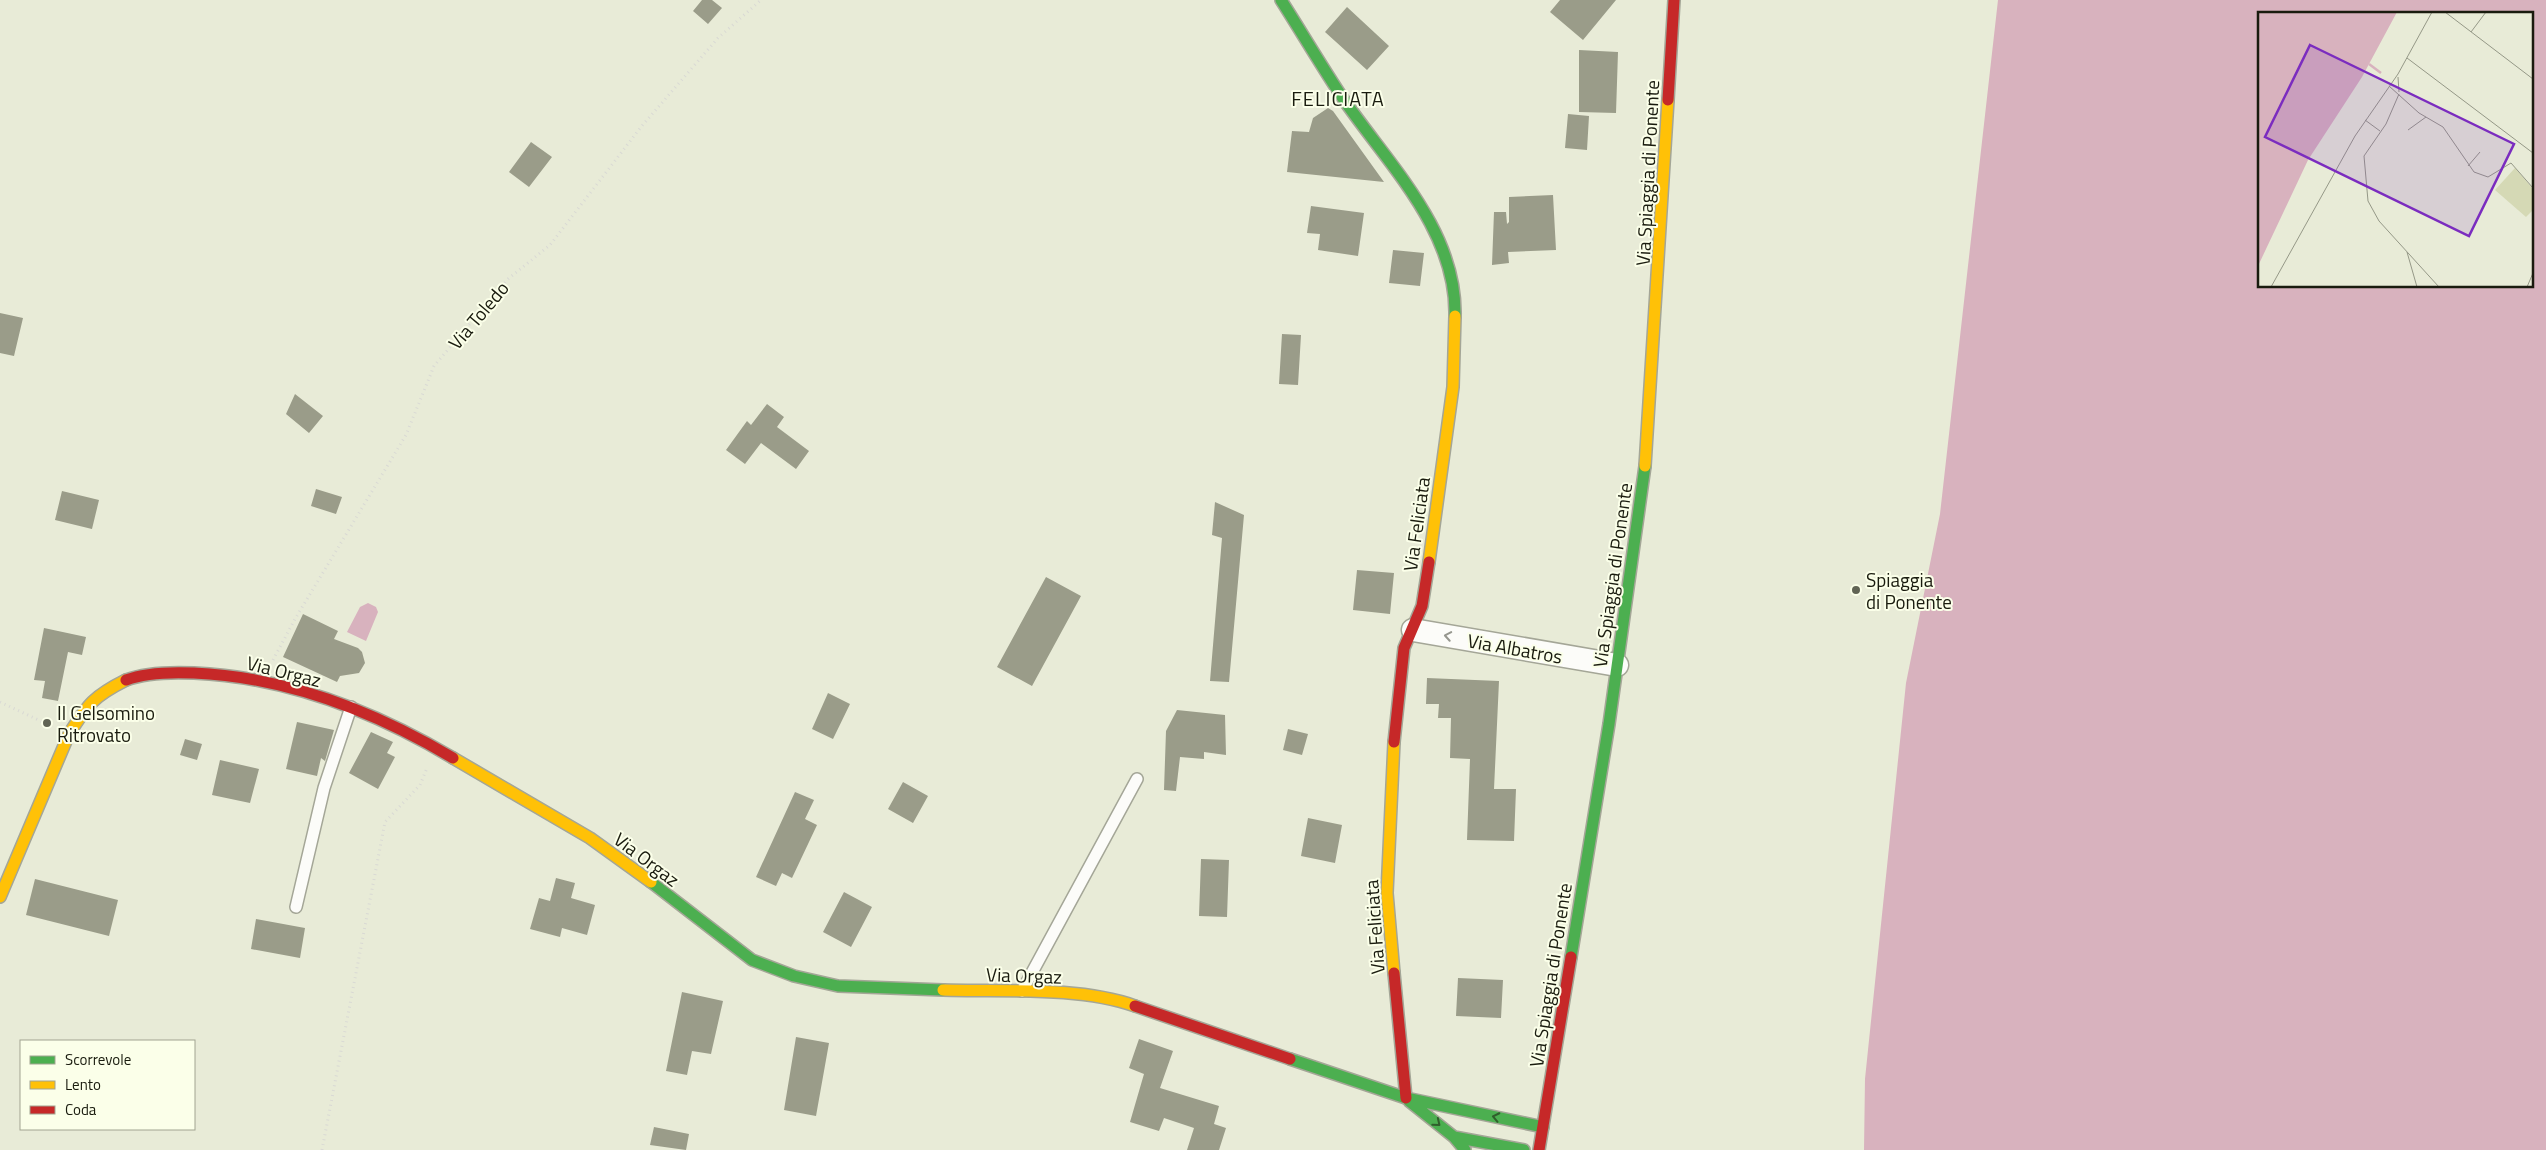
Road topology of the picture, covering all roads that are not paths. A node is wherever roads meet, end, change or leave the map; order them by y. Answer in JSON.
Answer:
{"nodes":[{"id":1,"x":1281,"y":0,"type":"edge"},
{"id":2,"x":1674,"y":0,"type":"edge"},
{"id":3,"x":1413,"y":630,"type":"junction"},
{"id":4,"x":1617,"y":665,"type":"junction"},
{"id":5,"x":350,"y":707,"type":"junction"},
{"id":6,"x":1137,"y":778,"type":"dead end"},
{"id":7,"x":0,"y":897,"type":"edge"},
{"id":8,"x":296,"y":907,"type":"dead end"},
{"id":9,"x":1021,"y":992,"type":"junction"},
{"id":10,"x":1406,"y":1098,"type":"junction"},
{"id":11,"x":1544,"y":1127,"type":"junction"},
{"id":12,"x":1454,"y":1137,"type":"junction"},
{"id":13,"x":1465,"y":1150,"type":"edge"},
{"id":14,"x":1524,"y":1150,"type":"edge"},
{"id":15,"x":1540,"y":1150,"type":"edge"}],
"edges":[{"from":1,"to":3,"type":"street","name":"Via Feliciata"},
{"from":2,"to":4,"type":"street","name":"Via Spiaggia di Ponente"},
{"from":4,"to":3,"type":"street","name":"Via Albatros","one_way":true},
{"from":3,"to":10,"type":"street","name":"Via Feliciata"},
{"from":4,"to":11,"type":"street","name":"Via Spiaggia di Ponente"},
{"from":5,"to":7,"type":"street","name":"Via Orgaz"},
{"from":5,"to":8,"type":"lane"},
{"from":5,"to":9,"type":"street","name":"Via Orgaz"},
{"from":6,"to":9,"type":"lane"},
{"from":9,"to":10,"type":"street","name":"Via Orgaz"},
{"from":11,"to":10,"type":"street","one_way":true},
{"from":10,"to":12,"type":"street","one_way":true},
{"from":11,"to":15,"type":"street","name":"Via Spiaggia di Ponente"},
{"from":12,"to":13,"type":"street"},
{"from":12,"to":14,"type":"street"}]}
